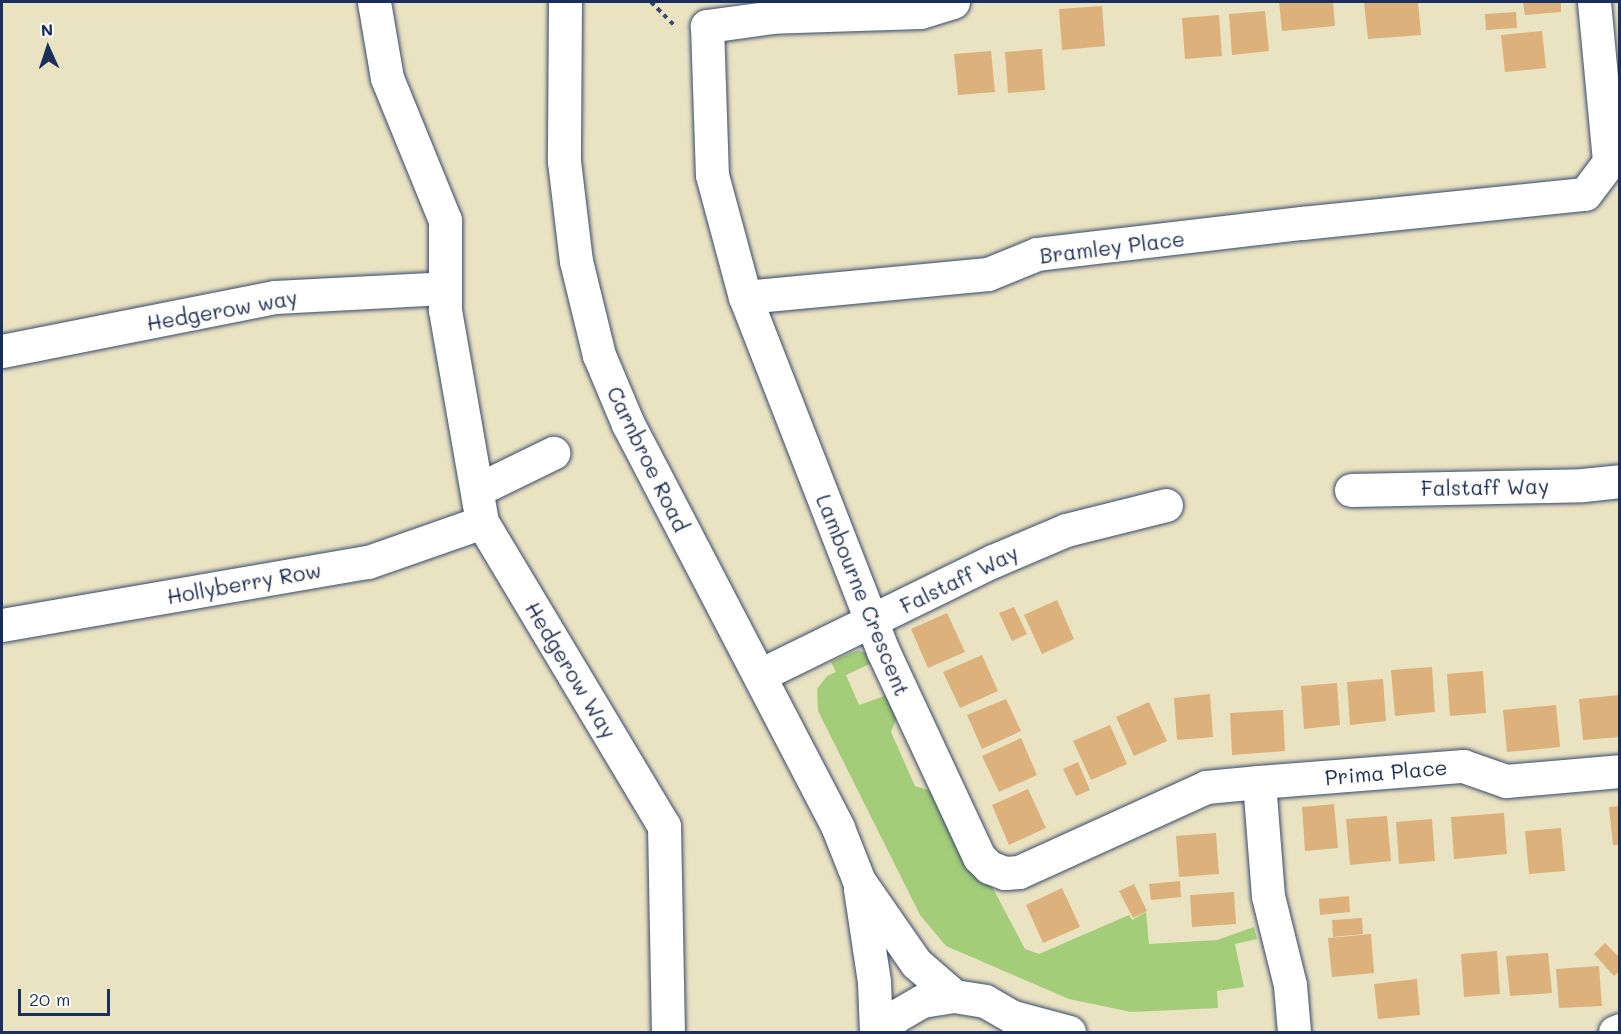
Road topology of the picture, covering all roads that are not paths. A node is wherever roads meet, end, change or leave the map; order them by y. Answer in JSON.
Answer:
{"nodes":[{"id":1,"x":374,"y":2,"type":"edge"},
{"id":2,"x":565,"y":2,"type":"edge"},
{"id":3,"x":953,"y":2,"type":"edge"},
{"id":4,"x":1594,"y":2,"type":"edge"},
{"id":5,"x":706,"y":14,"type":"edge"},
{"id":6,"x":1614,"y":163,"type":"edge"},
{"id":7,"x":745,"y":297,"type":"junction"},
{"id":8,"x":446,"y":299,"type":"junction"},
{"id":9,"x":2,"y":351,"type":"edge"},
{"id":10,"x":553,"y":453,"type":"dead end"},
{"id":11,"x":1620,"y":481,"type":"edge"},
{"id":12,"x":477,"y":490,"type":"junction"},
{"id":13,"x":1351,"y":490,"type":"dead end"},
{"id":14,"x":1166,"y":505,"type":"dead end"},
{"id":15,"x":482,"y":522,"type":"junction"},
{"id":16,"x":872,"y":622,"type":"junction"},
{"id":17,"x":2,"y":625,"type":"edge"},
{"id":18,"x":760,"y":675,"type":"junction"},
{"id":19,"x":1620,"y":771,"type":"edge"},
{"id":20,"x":1258,"y":782,"type":"junction"},
{"id":21,"x":859,"y":881,"type":"junction"},
{"id":22,"x":954,"y":996,"type":"junction"},
{"id":23,"x":1019,"y":1025,"type":"edge"},
{"id":24,"x":1620,"y":1030,"type":"edge"},
{"id":25,"x":668,"y":1032,"type":"edge"},
{"id":26,"x":876,"y":1032,"type":"edge"},
{"id":27,"x":881,"y":1032,"type":"edge"},
{"id":28,"x":1069,"y":1032,"type":"edge"},
{"id":29,"x":1294,"y":1032,"type":"edge"},
{"id":30,"x":1616,"y":1032,"type":"edge"}],
"edges":[{"from":1,"to":8,"type":"street","name":"Hedgerow Way"},
{"from":2,"to":18,"type":"street","name":"Carnbroe Road"},
{"from":3,"to":5,"type":"street","name":"Lambourne Crescent"},
{"from":4,"to":6,"type":"street"},
{"from":5,"to":7,"type":"street","name":"Lambourne Crescent"},
{"from":6,"to":7,"type":"street","name":"Bramley Place"},
{"from":7,"to":16,"type":"street","name":"Lambourne Crescent"},
{"from":8,"to":9,"type":"street","name":"Hedgerow way"},
{"from":8,"to":12,"type":"street","name":"Hedgerow Way"},
{"from":10,"to":12,"type":"street"},
{"from":11,"to":13,"type":"street","name":"Falstaff Way"},
{"from":12,"to":15,"type":"street","name":"Hedgerow Way"},
{"from":14,"to":16,"type":"street","name":"Falstaff Way"},
{"from":15,"to":17,"type":"street","name":"Hollyberry Row"},
{"from":15,"to":25,"type":"street","name":"Hedgerow Way"},
{"from":16,"to":18,"type":"street","name":"Falstaff Way"},
{"from":16,"to":20,"type":"street","name":"Lambourne Crescent"},
{"from":18,"to":21,"type":"street","name":"Carnbroe Road"},
{"from":19,"to":20,"type":"street","name":"Prima Place"},
{"from":20,"to":29,"type":"street"},
{"from":21,"to":22,"type":"street","name":"Carnbroe Road"},
{"from":21,"to":26,"type":"street","name":"Carnbroe Road"},
{"from":22,"to":23,"type":"street"},
{"from":22,"to":27,"type":"street"},
{"from":23,"to":28,"type":"street"},
{"from":24,"to":30,"type":"street"}]}
